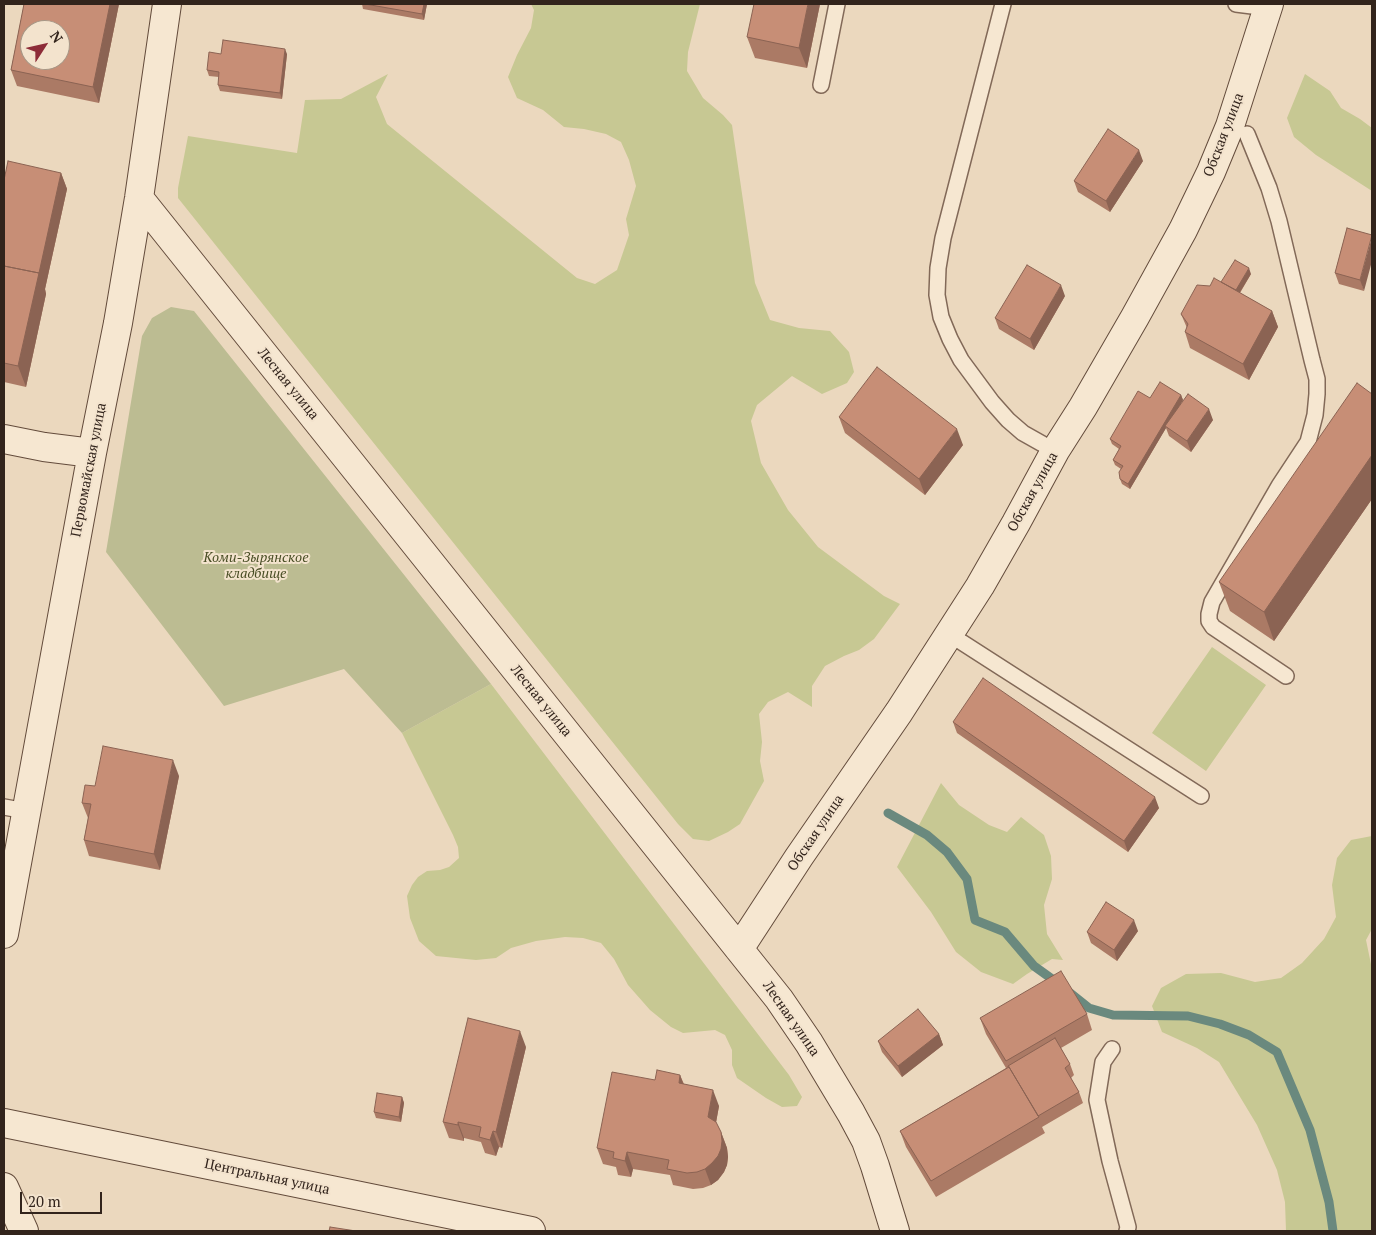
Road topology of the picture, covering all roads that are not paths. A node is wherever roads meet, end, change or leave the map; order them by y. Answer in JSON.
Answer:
{"nodes":[{"id":1,"x":167,"y":4,"type":"edge"},
{"id":2,"x":837,"y":4,"type":"edge"},
{"id":3,"x":1003,"y":4,"type":"edge"},
{"id":4,"x":1236,"y":4,"type":"edge"},
{"id":5,"x":1268,"y":6,"type":"edge"},
{"id":6,"x":821,"y":85,"type":"dead end"},
{"id":7,"x":1247,"y":134,"type":"dead end"},
{"id":8,"x":139,"y":198,"type":"junction"},
{"id":9,"x":4,"y":439,"type":"edge"},
{"id":10,"x":1056,"y":452,"type":"junction"},
{"id":11,"x":92,"y":453,"type":"junction"},
{"id":12,"x":949,"y":634,"type":"junction"},
{"id":13,"x":1286,"y":676,"type":"dead end"},
{"id":14,"x":1201,"y":796,"type":"dead end"},
{"id":15,"x":15,"y":809,"type":"edge"},
{"id":16,"x":4,"y":934,"type":"edge"},
{"id":17,"x":739,"y":949,"type":"junction"},
{"id":18,"x":1112,"y":1049,"type":"dead end"},
{"id":19,"x":4,"y":1123,"type":"edge"},
{"id":20,"x":4,"y":1187,"type":"edge"},
{"id":21,"x":456,"y":1224,"type":"edge"},
{"id":22,"x":24,"y":1231,"type":"edge"},
{"id":23,"x":531,"y":1231,"type":"edge"},
{"id":24,"x":895,"y":1231,"type":"edge"},
{"id":25,"x":1127,"y":1231,"type":"edge"}],
"edges":[{"from":1,"to":8,"type":"street","name":"Первомайская улица"},
{"from":2,"to":6,"type":"lane"},
{"from":3,"to":10,"type":"lane"},
{"from":4,"to":5,"type":"lane"},
{"from":5,"to":10,"type":"street","name":"Обская улица"},
{"from":7,"to":13,"type":"lane"},
{"from":8,"to":11,"type":"street","name":"Первомайская улица"},
{"from":8,"to":17,"type":"street","name":"Лесная улица"},
{"from":9,"to":11,"type":"street"},
{"from":10,"to":12,"type":"street","name":"Обская улица"},
{"from":11,"to":15,"type":"street","name":"Первомайская улица"},
{"from":12,"to":14,"type":"lane"},
{"from":12,"to":17,"type":"street","name":"Обская улица"},
{"from":15,"to":16,"type":"street","name":"Первомайская улица"},
{"from":17,"to":24,"type":"street","name":"Лесная улица"},
{"from":18,"to":25,"type":"lane"},
{"from":19,"to":21,"type":"street","name":"Центральная улица"},
{"from":20,"to":22,"type":"street"},
{"from":21,"to":23,"type":"street","name":"Центральная улица"}]}
